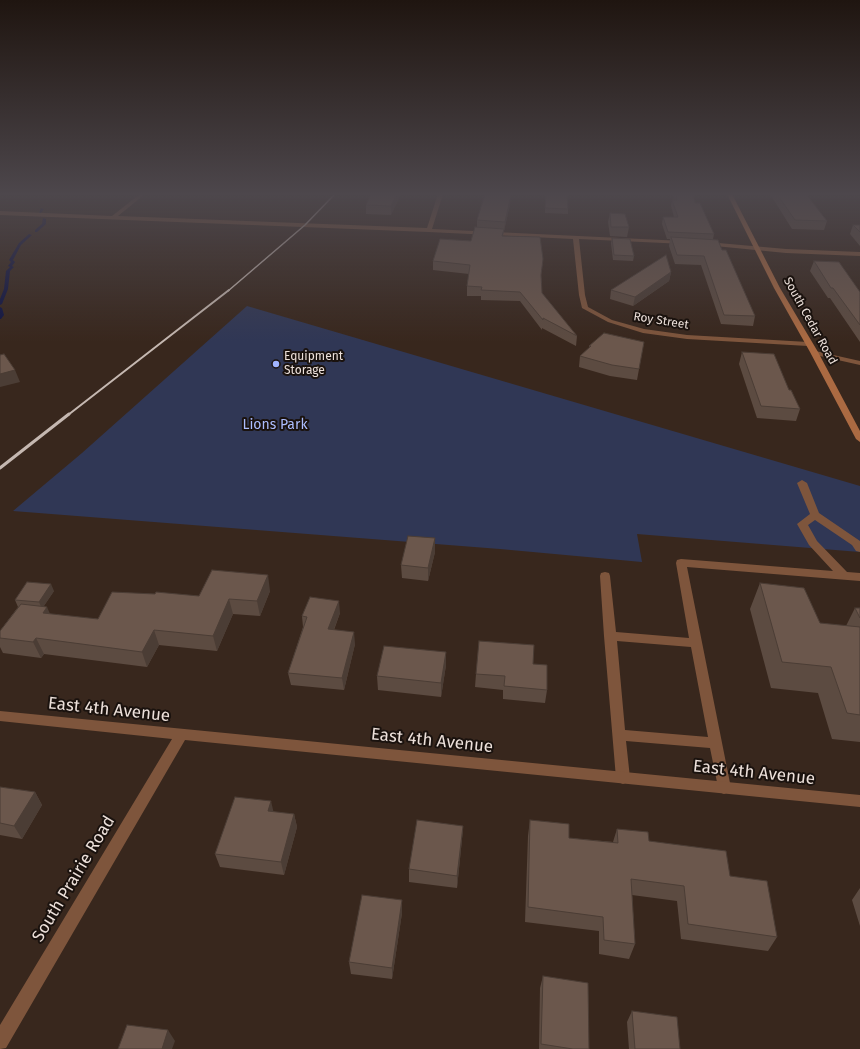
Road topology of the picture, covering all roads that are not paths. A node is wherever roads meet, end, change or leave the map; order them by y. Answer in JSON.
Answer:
{"nodes":[{"id":1,"x":577,"y":243,"type":"edge"},
{"id":2,"x":670,"y":243,"type":"edge"},
{"id":3,"x":753,"y":243,"type":"edge"},
{"id":4,"x":690,"y":244,"type":"edge"},
{"id":5,"x":698,"y":244,"type":"edge"},
{"id":6,"x":756,"y":248,"type":"junction"},
{"id":7,"x":860,"y":254,"type":"edge"},
{"id":8,"x":808,"y":344,"type":"junction"},
{"id":9,"x":814,"y":352,"type":"junction"},
{"id":10,"x":860,"y":363,"type":"edge"},
{"id":11,"x":860,"y":438,"type":"edge"},
{"id":12,"x":802,"y":483,"type":"dead end"},
{"id":13,"x":815,"y":515,"type":"junction"},
{"id":14,"x":860,"y":549,"type":"edge"},
{"id":15,"x":605,"y":576,"type":"dead end"},
{"id":16,"x":844,"y":576,"type":"junction"},
{"id":17,"x":860,"y":577,"type":"edge"},
{"id":18,"x":610,"y":636,"type":"junction"},
{"id":19,"x":696,"y":643,"type":"junction"},
{"id":20,"x":0,"y":716,"type":"edge"},
{"id":21,"x":181,"y":735,"type":"junction"},
{"id":22,"x":619,"y":735,"type":"junction"},
{"id":23,"x":715,"y":743,"type":"junction"},
{"id":24,"x":623,"y":778,"type":"junction"},
{"id":25,"x":724,"y":788,"type":"junction"},
{"id":26,"x":860,"y":801,"type":"edge"},
{"id":27,"x":0,"y":1042,"type":"edge"}],
"edges":[{"from":1,"to":8,"type":"street","name":"Roy Street"},
{"from":2,"to":4,"type":"street"},
{"from":3,"to":6,"type":"main road","name":"South Cedar Road"},
{"from":5,"to":6,"type":"street"},
{"from":6,"to":7,"type":"street"},
{"from":6,"to":8,"type":"main road","name":"South Cedar Road"},
{"from":8,"to":9,"type":"main road","name":"South Cedar Road"},
{"from":9,"to":10,"type":"street"},
{"from":9,"to":11,"type":"main road","name":"South Cedar Road"},
{"from":12,"to":13,"type":"street"},
{"from":13,"to":14,"type":"street"},
{"from":13,"to":16,"type":"street"},
{"from":15,"to":18,"type":"street"},
{"from":16,"to":17,"type":"street"},
{"from":16,"to":19,"type":"street"},
{"from":18,"to":19,"type":"street"},
{"from":18,"to":22,"type":"street"},
{"from":19,"to":23,"type":"street"},
{"from":20,"to":21,"type":"street","name":"East 4th Avenue"},
{"from":21,"to":24,"type":"street","name":"East 4th Avenue"},
{"from":21,"to":27,"type":"street","name":"South Prairie Road"},
{"from":22,"to":23,"type":"street"},
{"from":22,"to":24,"type":"street"},
{"from":23,"to":25,"type":"street"},
{"from":24,"to":25,"type":"street","name":"East 4th Avenue"},
{"from":25,"to":26,"type":"street","name":"East 4th Avenue"}]}
